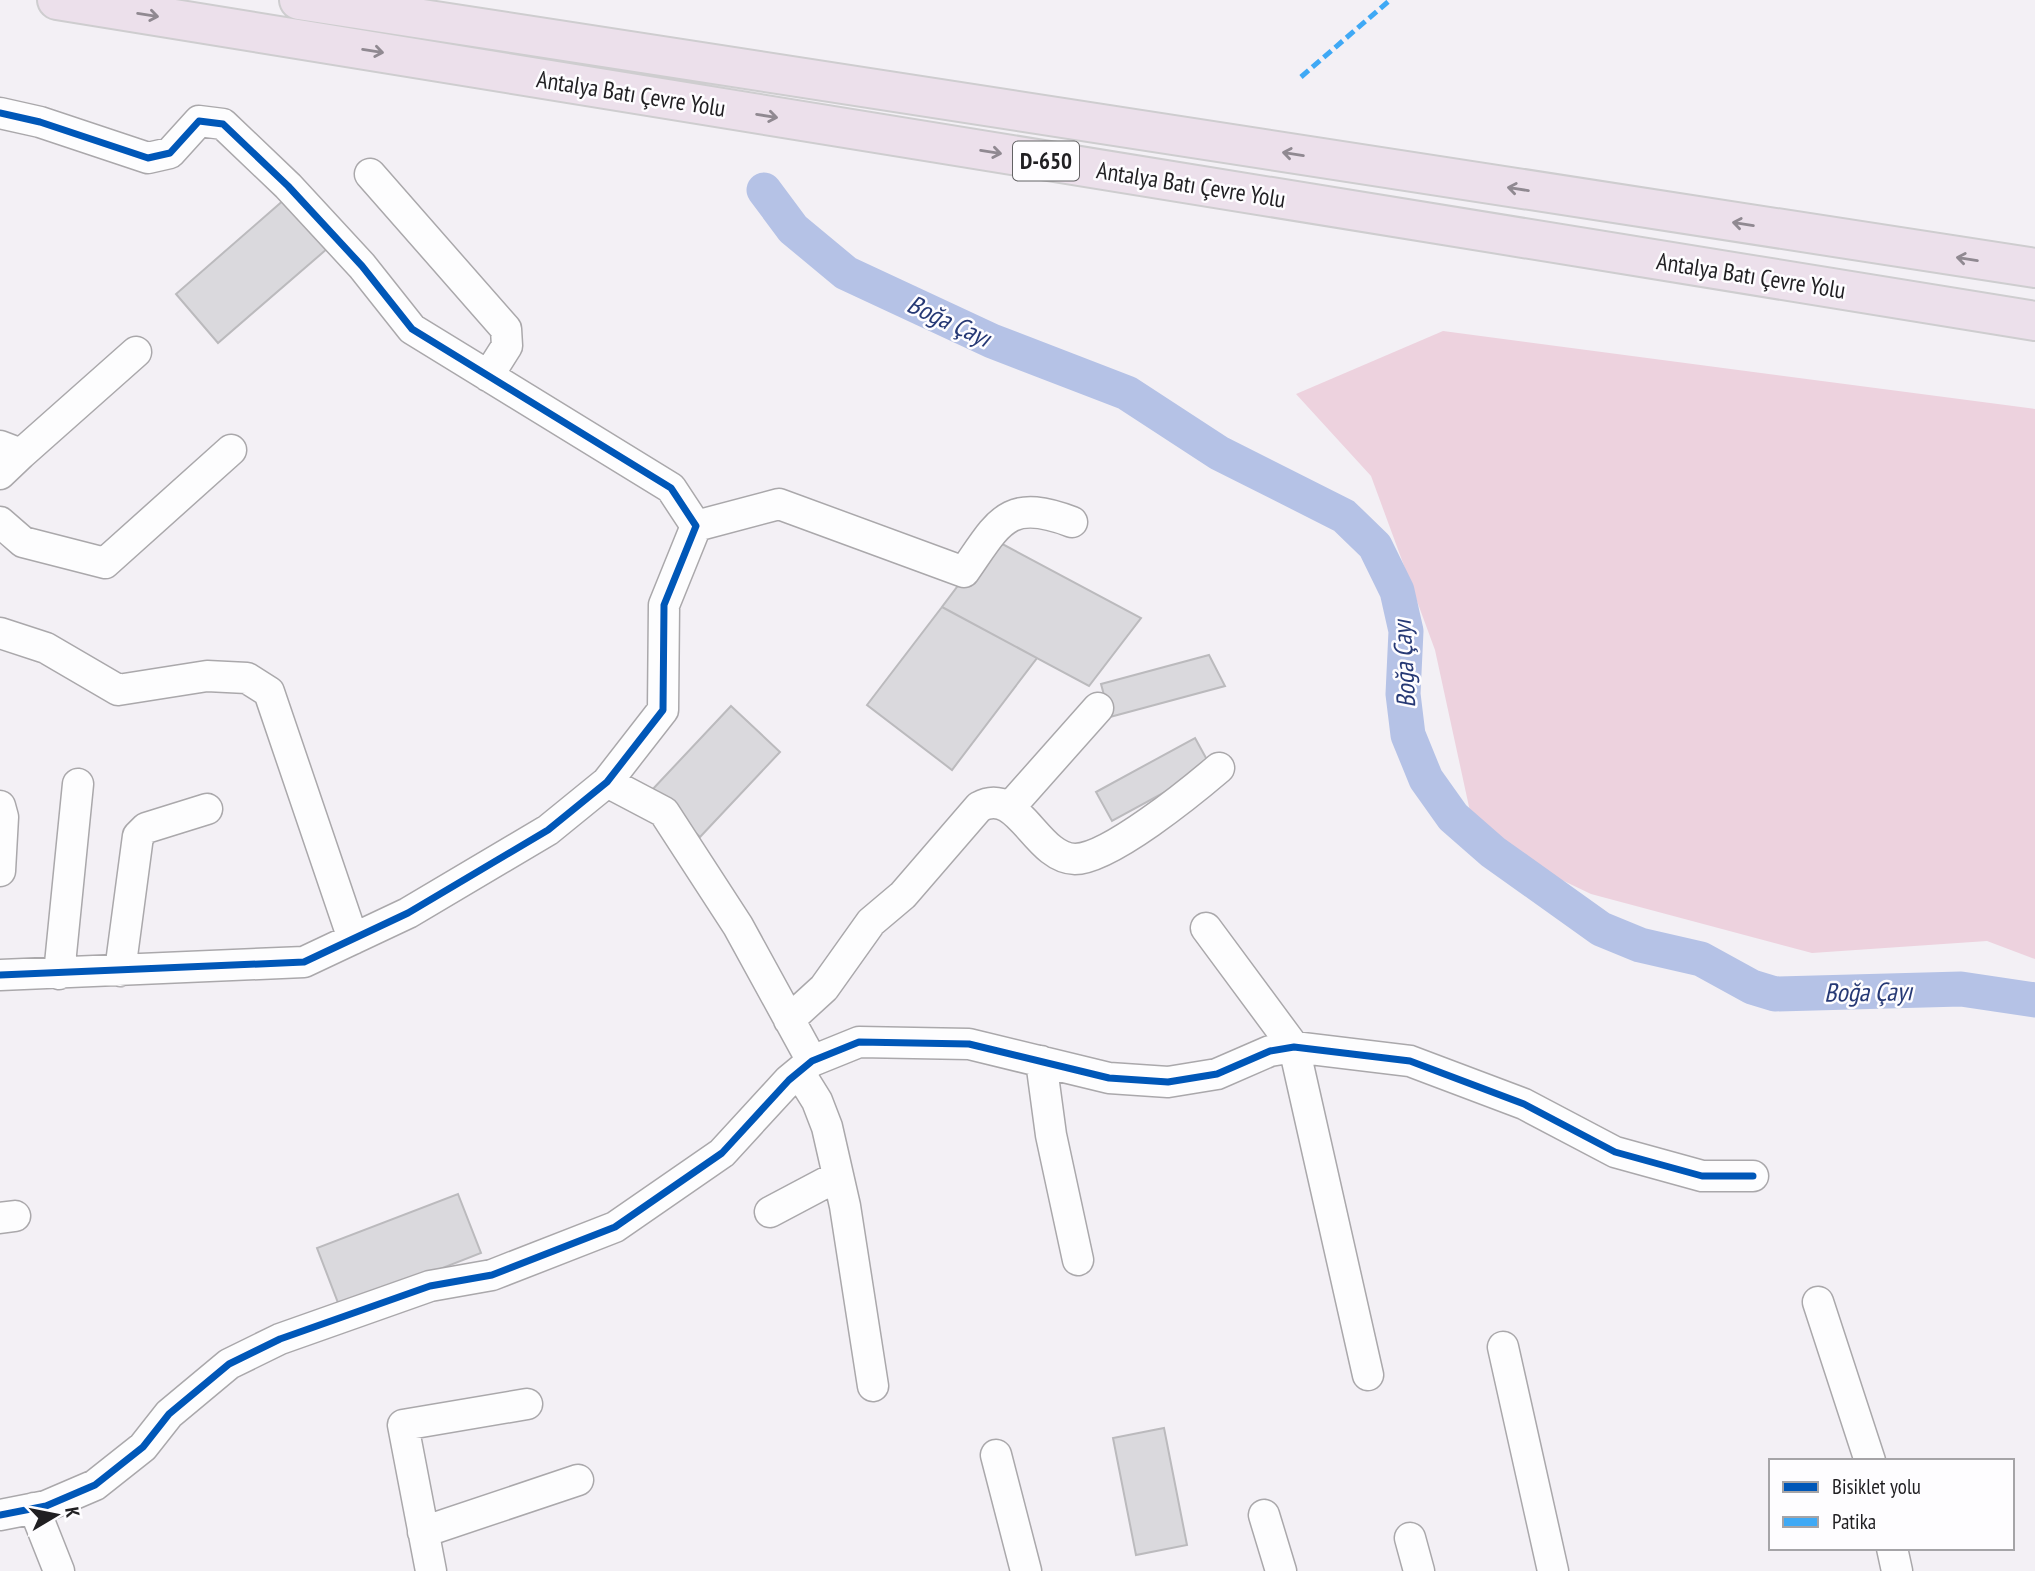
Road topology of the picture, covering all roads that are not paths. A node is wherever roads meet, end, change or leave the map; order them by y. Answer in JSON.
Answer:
{"nodes":[{"id":1,"x":57,"y":0,"type":"edge"},
{"id":2,"x":299,"y":0,"type":"edge"},
{"id":3,"x":0,"y":113,"type":"edge"},
{"id":4,"x":370,"y":174,"type":"dead end"},
{"id":5,"x":2035,"y":268,"type":"edge"},
{"id":6,"x":2035,"y":321,"type":"edge"},
{"id":7,"x":136,"y":352,"type":"dead end"},
{"id":8,"x":488,"y":376,"type":"junction"},
{"id":9,"x":231,"y":450,"type":"dead end"},
{"id":10,"x":7,"y":458,"type":"edge"},
{"id":11,"x":0,"y":522,"type":"edge"},
{"id":12,"x":1072,"y":522,"type":"dead end"},
{"id":13,"x":696,"y":526,"type":"junction"},
{"id":14,"x":0,"y":633,"type":"edge"},
{"id":15,"x":1098,"y":708,"type":"dead end"},
{"id":16,"x":1219,"y":768,"type":"dead end"},
{"id":17,"x":607,"y":782,"type":"junction"},
{"id":18,"x":78,"y":785,"type":"dead end"},
{"id":19,"x":0,"y":806,"type":"edge"},
{"id":20,"x":1011,"y":806,"type":"junction"},
{"id":21,"x":206,"y":809,"type":"dead end"},
{"id":22,"x":0,"y":870,"type":"edge"},
{"id":23,"x":1206,"y":928,"type":"dead end"},
{"id":24,"x":353,"y":939,"type":"junction"},
{"id":25,"x":120,"y":971,"type":"junction"},
{"id":26,"x":59,"y":974,"type":"junction"},
{"id":27,"x":0,"y":975,"type":"edge"},
{"id":28,"x":789,"y":1020,"type":"junction"},
{"id":29,"x":1294,"y":1047,"type":"junction"},
{"id":30,"x":1041,"y":1061,"type":"junction"},
{"id":31,"x":805,"y":1067,"type":"junction"},
{"id":32,"x":838,"y":1176,"type":"junction"},
{"id":33,"x":1753,"y":1176,"type":"dead end"},
{"id":34,"x":770,"y":1212,"type":"dead end"},
{"id":35,"x":1077,"y":1260,"type":"dead end"},
{"id":36,"x":1818,"y":1302,"type":"dead end"},
{"id":37,"x":1503,"y":1348,"type":"dead end"},
{"id":38,"x":1368,"y":1375,"type":"dead end"},
{"id":39,"x":873,"y":1386,"type":"dead end"},
{"id":40,"x":527,"y":1404,"type":"dead end"},
{"id":41,"x":996,"y":1455,"type":"dead end"},
{"id":42,"x":1869,"y":1459,"type":"edge"},
{"id":43,"x":578,"y":1480,"type":"dead end"},
{"id":44,"x":34,"y":1508,"type":"junction"},
{"id":45,"x":0,"y":1515,"type":"edge"},
{"id":46,"x":1264,"y":1516,"type":"dead end"},
{"id":47,"x":423,"y":1532,"type":"junction"},
{"id":48,"x":1410,"y":1538,"type":"dead end"},
{"id":49,"x":1892,"y":1550,"type":"edge"},
{"id":50,"x":59,"y":1571,"type":"edge"},
{"id":51,"x":430,"y":1571,"type":"edge"},
{"id":52,"x":1026,"y":1571,"type":"edge"},
{"id":53,"x":1281,"y":1571,"type":"edge"},
{"id":54,"x":1419,"y":1571,"type":"edge"},
{"id":55,"x":1553,"y":1571,"type":"edge"},
{"id":56,"x":1897,"y":1571,"type":"edge"}],
"edges":[{"from":1,"to":6,"type":"highway","name":"Antalya Batı Çevre Yolu","number":"D-650","one_way":true},
{"from":5,"to":2,"type":"highway","name":"Antalya Batı Çevre Yolu","one_way":true},
{"from":3,"to":8,"type":"street"},
{"from":4,"to":8,"type":"street"},
{"from":7,"to":10,"type":"street"},
{"from":8,"to":13,"type":"street"},
{"from":9,"to":11,"type":"street"},
{"from":12,"to":13,"type":"street"},
{"from":13,"to":17,"type":"street"},
{"from":14,"to":24,"type":"street"},
{"from":15,"to":20,"type":"street"},
{"from":16,"to":20,"type":"street"},
{"from":17,"to":24,"type":"street"},
{"from":17,"to":28,"type":"street"},
{"from":18,"to":26,"type":"street"},
{"from":19,"to":22,"type":"street"},
{"from":20,"to":28,"type":"street"},
{"from":21,"to":25,"type":"street"},
{"from":23,"to":29,"type":"street"},
{"from":24,"to":25,"type":"street"},
{"from":25,"to":26,"type":"street"},
{"from":26,"to":27,"type":"street"},
{"from":28,"to":31,"type":"street"},
{"from":29,"to":30,"type":"street"},
{"from":29,"to":33,"type":"street"},
{"from":29,"to":38,"type":"street"},
{"from":30,"to":31,"type":"street"},
{"from":30,"to":35,"type":"street"},
{"from":31,"to":32,"type":"street"},
{"from":31,"to":44,"type":"street"},
{"from":32,"to":34,"type":"street"},
{"from":32,"to":39,"type":"street"},
{"from":36,"to":42,"type":"street"},
{"from":37,"to":55,"type":"street"},
{"from":40,"to":47,"type":"street"},
{"from":41,"to":52,"type":"street"},
{"from":43,"to":47,"type":"street"},
{"from":44,"to":45,"type":"street"},
{"from":44,"to":50,"type":"street"},
{"from":46,"to":53,"type":"street"},
{"from":47,"to":51,"type":"street"},
{"from":48,"to":54,"type":"street"},
{"from":49,"to":56,"type":"street"}]}
